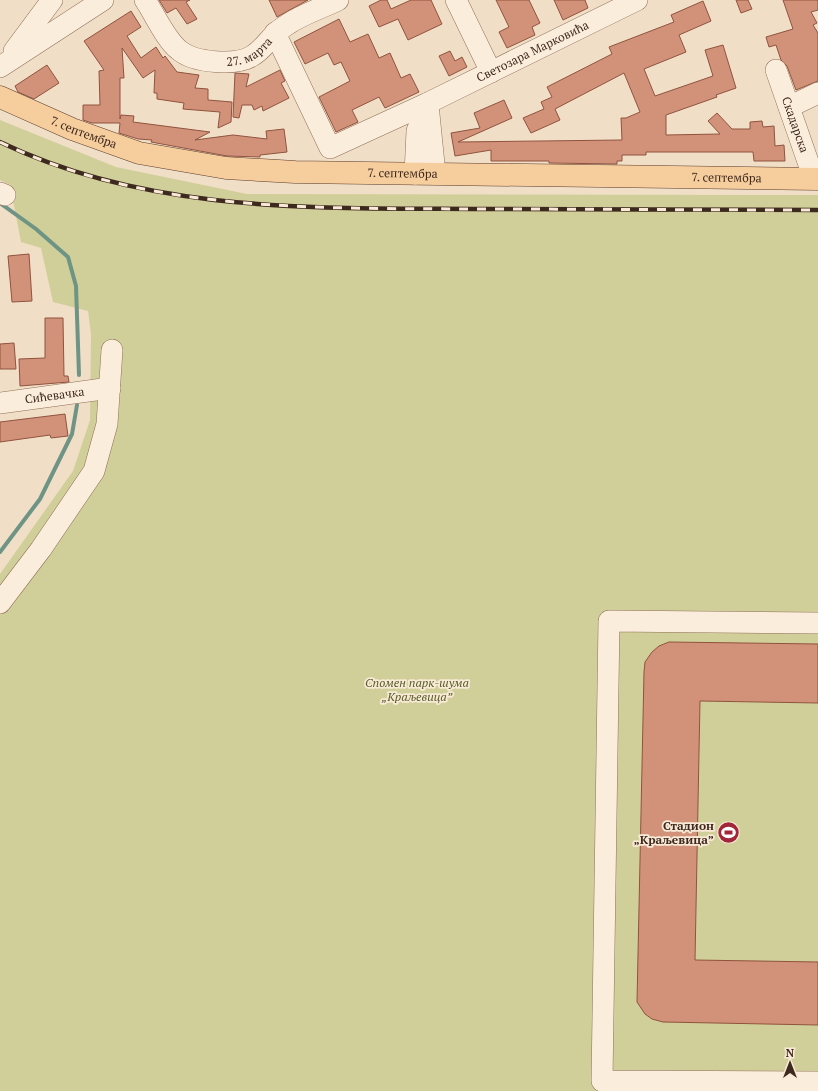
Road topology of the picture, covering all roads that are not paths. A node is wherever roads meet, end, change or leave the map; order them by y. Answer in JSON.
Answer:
{"nodes":[{"id":1,"x":52,"y":0,"type":"edge"},
{"id":2,"x":103,"y":0,"type":"edge"},
{"id":3,"x":146,"y":0,"type":"edge"},
{"id":4,"x":338,"y":0,"type":"edge"},
{"id":5,"x":456,"y":0,"type":"edge"},
{"id":6,"x":637,"y":0,"type":"edge"},
{"id":7,"x":275,"y":34,"type":"junction"},
{"id":8,"x":2,"y":66,"type":"edge"},
{"id":9,"x":776,"y":70,"type":"dead end"},
{"id":10,"x":491,"y":72,"type":"junction"},
{"id":11,"x":818,"y":93,"type":"edge"},
{"id":12,"x":0,"y":97,"type":"edge"},
{"id":13,"x":428,"y":103,"type":"junction"},
{"id":14,"x":789,"y":107,"type":"junction"},
{"id":15,"x":330,"y":148,"type":"joint"},
{"id":16,"x":425,"y":174,"type":"junction"},
{"id":17,"x":816,"y":179,"type":"edge"},
{"id":18,"x":112,"y":350,"type":"dead end"},
{"id":19,"x":110,"y":388,"type":"junction"},
{"id":20,"x":0,"y":403,"type":"edge"},
{"id":21,"x":0,"y":603,"type":"edge"},
{"id":22,"x":818,"y":623,"type":"edge"},
{"id":23,"x":818,"y":1082,"type":"edge"},
{"id":24,"x":783,"y":1087,"type":"edge"}],
"edges":[{"from":1,"to":8,"type":"street"},
{"from":2,"to":8,"type":"street"},
{"from":3,"to":7,"type":"street","name":"27. марта"},
{"from":4,"to":7,"type":"street"},
{"from":5,"to":10,"type":"street"},
{"from":6,"to":10,"type":"street","name":"Светозара Марковића"},
{"from":7,"to":15,"type":"street","name":"27. марта"},
{"from":9,"to":14,"type":"street","name":"Скадарска"},
{"from":10,"to":13,"type":"street","name":"Светозара Марковића"},
{"from":11,"to":14,"type":"street"},
{"from":12,"to":16,"type":"main road","name":"7. септембра"},
{"from":13,"to":15,"type":"street","name":"Светозара Марковића"},
{"from":13,"to":16,"type":"street"},
{"from":14,"to":17,"type":"street","name":"Скадарска"},
{"from":16,"to":17,"type":"main road","name":"7. септембра"},
{"from":18,"to":19,"type":"street"},
{"from":19,"to":20,"type":"street","name":"Сићевачка"},
{"from":19,"to":21,"type":"street"},
{"from":22,"to":24,"type":"street"},
{"from":23,"to":24,"type":"street"}]}
